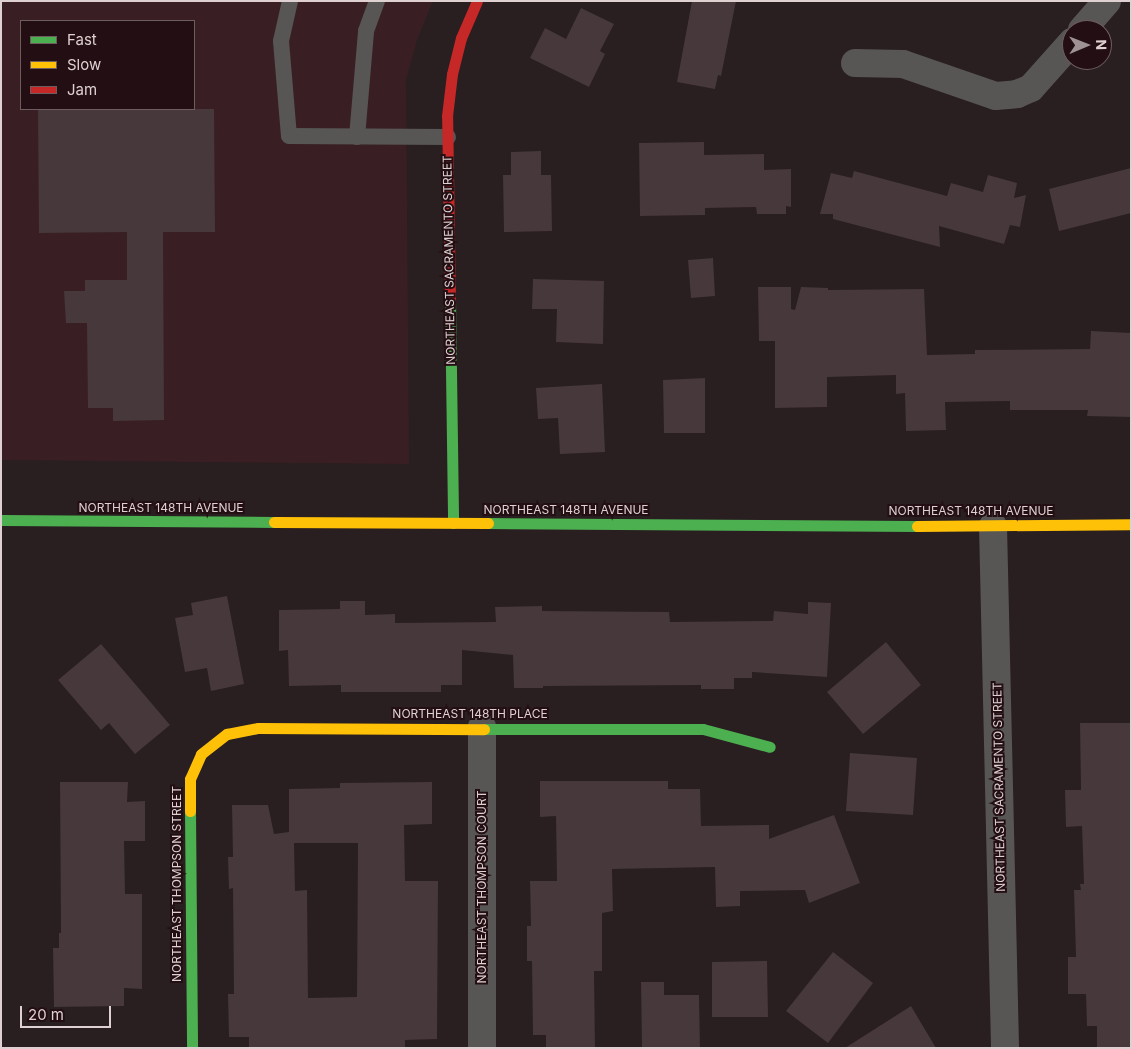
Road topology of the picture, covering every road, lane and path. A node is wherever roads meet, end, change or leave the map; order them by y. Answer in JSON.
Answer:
{"nodes":[{"id":1,"x":290,"y":1,"type":"edge"},
{"id":2,"x":377,"y":1,"type":"edge"},
{"id":3,"x":477,"y":1,"type":"edge"},
{"id":4,"x":1106,"y":1,"type":"edge"},
{"id":5,"x":1090,"y":20,"type":"edge"},
{"id":6,"x":1062,"y":53,"type":"edge"},
{"id":7,"x":855,"y":63,"type":"dead end"},
{"id":8,"x":357,"y":137,"type":"junction"},
{"id":9,"x":448,"y":137,"type":"junction"},
{"id":10,"x":1,"y":520,"type":"edge"},
{"id":11,"x":453,"y":523,"type":"junction"},
{"id":12,"x":1131,"y":524,"type":"edge"},
{"id":13,"x":993,"y":526,"type":"junction"},
{"id":14,"x":482,"y":727,"type":"junction"},
{"id":15,"x":770,"y":747,"type":"dead end"},
{"id":16,"x":190,"y":779,"type":"joint"},
{"id":17,"x":192,"y":1048,"type":"edge"},
{"id":18,"x":482,"y":1048,"type":"edge"},
{"id":19,"x":1004,"y":1048,"type":"edge"}],
"edges":[{"from":1,"to":8,"type":"lane"},
{"from":2,"to":8,"type":"lane"},
{"from":3,"to":9,"type":"street","name":"NORTHEAST SACRAMENTO STREET"},
{"from":4,"to":5,"type":"street"},
{"from":6,"to":7,"type":"street"},
{"from":8,"to":9,"type":"lane"},
{"from":9,"to":11,"type":"street","name":"NORTHEAST SACRAMENTO STREET"},
{"from":10,"to":11,"type":"street","name":"NORTHEAST 148TH AVENUE"},
{"from":11,"to":13,"type":"street","name":"NORTHEAST 148TH AVENUE"},
{"from":12,"to":13,"type":"street","name":"NORTHEAST 148TH AVENUE"},
{"from":13,"to":19,"type":"street","name":"NORTHEAST SACRAMENTO STREET"},
{"from":14,"to":15,"type":"street","name":"NORTHEAST 148TH PLACE"},
{"from":14,"to":16,"type":"street","name":"NORTHEAST 148TH PLACE"},
{"from":14,"to":18,"type":"street","name":"NORTHEAST THOMPSON COURT"},
{"from":16,"to":17,"type":"street","name":"NORTHEAST THOMPSON STREET"}]}
